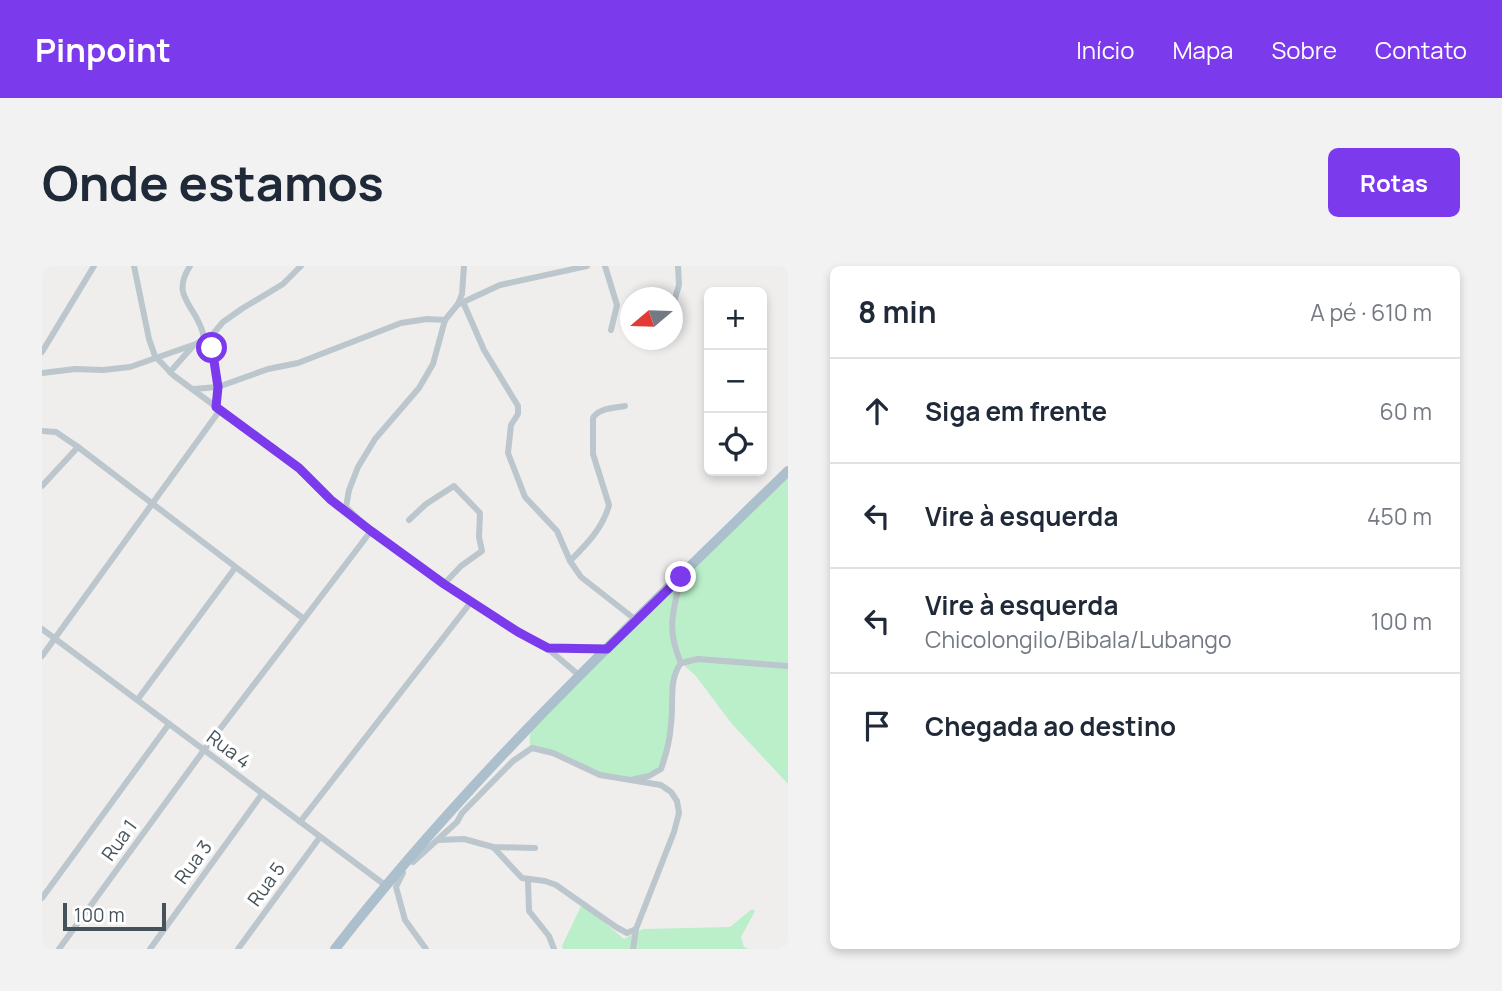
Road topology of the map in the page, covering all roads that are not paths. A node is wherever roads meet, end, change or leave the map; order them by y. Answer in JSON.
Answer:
{"nodes":[{"id":1,"x":94,"y":266,"type":"edge"},
{"id":2,"x":134,"y":266,"type":"edge"},
{"id":3,"x":190,"y":266,"type":"edge"},
{"id":4,"x":301,"y":266,"type":"edge"},
{"id":5,"x":464,"y":266,"type":"edge"},
{"id":6,"x":587,"y":266,"type":"edge"},
{"id":7,"x":606,"y":266,"type":"edge"},
{"id":8,"x":678,"y":266,"type":"edge"},
{"id":9,"x":678,"y":287,"type":"edge"},
{"id":10,"x":460,"y":303,"type":"junction"},
{"id":11,"x":445,"y":320,"type":"junction"},
{"id":12,"x":611,"y":330,"type":"dead end"},
{"id":13,"x":212,"y":334,"type":"junction"},
{"id":14,"x":202,"y":339,"type":"junction"},
{"id":15,"x":194,"y":345,"type":"junction"},
{"id":16,"x":42,"y":352,"type":"edge"},
{"id":17,"x":155,"y":356,"type":"junction"},
{"id":18,"x":212,"y":356,"type":"junction"},
{"id":19,"x":44,"y":371,"type":"edge"},
{"id":20,"x":170,"y":372,"type":"junction"},
{"id":21,"x":218,"y":387,"type":"junction"},
{"id":22,"x":193,"y":389,"type":"junction"},
{"id":23,"x":625,"y":405,"type":"dead end"},
{"id":24,"x":218,"y":409,"type":"junction"},
{"id":25,"x":42,"y":431,"type":"edge"},
{"id":26,"x":78,"y":447,"type":"junction"},
{"id":27,"x":788,"y":471,"type":"edge"},
{"id":28,"x":42,"y":486,"type":"edge"},
{"id":29,"x":153,"y":504,"type":"junction"},
{"id":30,"x":409,"y":520,"type":"dead end"},
{"id":31,"x":371,"y":531,"type":"junction"},
{"id":32,"x":570,"y":561,"type":"junction"},
{"id":33,"x":235,"y":568,"type":"junction"},
{"id":34,"x":681,"y":577,"type":"junction"},
{"id":35,"x":444,"y":584,"type":"junction"},
{"id":36,"x":471,"y":602,"type":"junction"},
{"id":37,"x":304,"y":620,"type":"junction"},
{"id":38,"x":637,"y":620,"type":"junction"},
{"id":39,"x":42,"y":629,"type":"edge"},
{"id":40,"x":55,"y":638,"type":"junction"},
{"id":41,"x":548,"y":648,"type":"junction"},
{"id":42,"x":607,"y":649,"type":"junction"},
{"id":43,"x":42,"y":656,"type":"edge"},
{"id":44,"x":681,"y":663,"type":"junction"},
{"id":45,"x":788,"y":666,"type":"edge"},
{"id":46,"x":580,"y":676,"type":"junction"},
{"id":47,"x":138,"y":699,"type":"junction"},
{"id":48,"x":536,"y":722,"type":"junction"},
{"id":49,"x":169,"y":724,"type":"junction"},
{"id":50,"x":532,"y":748,"type":"junction"},
{"id":51,"x":204,"y":750,"type":"junction"},
{"id":52,"x":626,"y":781,"type":"junction"},
{"id":53,"x":262,"y":794,"type":"junction"},
{"id":54,"x":300,"y":822,"type":"junction"},
{"id":55,"x":457,"y":822,"type":"junction"},
{"id":56,"x":320,"y":837,"type":"junction"},
{"id":57,"x":464,"y":839,"type":"junction"},
{"id":58,"x":436,"y":840,"type":"junction"},
{"id":59,"x":493,"y":846,"type":"junction"},
{"id":60,"x":535,"y":848,"type":"dead end"},
{"id":61,"x":528,"y":880,"type":"junction"},
{"id":62,"x":385,"y":885,"type":"junction"},
{"id":63,"x":42,"y":898,"type":"edge"},
{"id":64,"x":636,"y":929,"type":"junction"},
{"id":65,"x":59,"y":949,"type":"edge"},
{"id":66,"x":150,"y":949,"type":"edge"},
{"id":67,"x":238,"y":949,"type":"edge"},
{"id":68,"x":335,"y":949,"type":"edge"},
{"id":69,"x":426,"y":949,"type":"edge"},
{"id":70,"x":554,"y":949,"type":"edge"},
{"id":71,"x":633,"y":949,"type":"edge"}],
"edges":[{"from":1,"to":16,"type":"street"},
{"from":2,"to":17,"type":"street"},
{"from":3,"to":14,"type":"street"},
{"from":4,"to":13,"type":"street"},
{"from":5,"to":10,"type":"street"},
{"from":6,"to":10,"type":"street"},
{"from":7,"to":12,"type":"street"},
{"from":8,"to":9,"type":"street"},
{"from":10,"to":11,"type":"street"},
{"from":10,"to":32,"type":"street"},
{"from":11,"to":21,"type":"street"},
{"from":11,"to":31,"type":"street"},
{"from":13,"to":14,"type":"street"},
{"from":13,"to":18,"type":"street"},
{"from":14,"to":15,"type":"street"},
{"from":14,"to":18,"type":"street"},
{"from":15,"to":17,"type":"street"},
{"from":15,"to":20,"type":"street"},
{"from":17,"to":19,"type":"street"},
{"from":17,"to":20,"type":"street"},
{"from":18,"to":21,"type":"street"},
{"from":20,"to":22,"type":"street"},
{"from":21,"to":22,"type":"street"},
{"from":21,"to":24,"type":"street"},
{"from":22,"to":24,"type":"street"},
{"from":23,"to":32,"type":"street"},
{"from":24,"to":29,"type":"street"},
{"from":24,"to":31,"type":"street"},
{"from":25,"to":26,"type":"street"},
{"from":26,"to":28,"type":"street"},
{"from":26,"to":29,"type":"street"},
{"from":27,"to":34,"type":"main road"},
{"from":29,"to":33,"type":"street"},
{"from":29,"to":40,"type":"street"},
{"from":30,"to":35,"type":"street"},
{"from":31,"to":35,"type":"street"},
{"from":31,"to":37,"type":"street","name":"Rua 1"},
{"from":32,"to":38,"type":"street"},
{"from":33,"to":37,"type":"street"},
{"from":33,"to":47,"type":"street"},
{"from":34,"to":38,"type":"main road"},
{"from":34,"to":44,"type":"street"},
{"from":35,"to":36,"type":"street"},
{"from":36,"to":41,"type":"street"},
{"from":36,"to":54,"type":"street"},
{"from":37,"to":51,"type":"street","name":"Rua 1"},
{"from":38,"to":42,"type":"main road"},
{"from":39,"to":40,"type":"street","name":"Rua 4"},
{"from":40,"to":43,"type":"street"},
{"from":40,"to":47,"type":"street","name":"Rua 4"},
{"from":41,"to":42,"type":"street"},
{"from":41,"to":46,"type":"street"},
{"from":42,"to":46,"type":"main road"},
{"from":44,"to":45,"type":"street"},
{"from":44,"to":52,"type":"street"},
{"from":46,"to":48,"type":"main road"},
{"from":47,"to":49,"type":"street","name":"Rua 4"},
{"from":48,"to":50,"type":"street"},
{"from":48,"to":62,"type":"main road"},
{"from":49,"to":51,"type":"street","name":"Rua 4"},
{"from":49,"to":63,"type":"street"},
{"from":50,"to":52,"type":"street"},
{"from":50,"to":55,"type":"street"},
{"from":51,"to":53,"type":"street","name":"Rua 4"},
{"from":51,"to":65,"type":"street","name":"Rua 1"},
{"from":52,"to":64,"type":"street"},
{"from":53,"to":54,"type":"street","name":"Rua 4"},
{"from":53,"to":66,"type":"street","name":"Rua 3"},
{"from":54,"to":56,"type":"street","name":"Rua 4"},
{"from":55,"to":57,"type":"street"},
{"from":55,"to":58,"type":"street"},
{"from":56,"to":62,"type":"street","name":"Rua 4"},
{"from":56,"to":67,"type":"street","name":"Rua 5"},
{"from":57,"to":58,"type":"street"},
{"from":57,"to":59,"type":"street"},
{"from":58,"to":69,"type":"street"},
{"from":59,"to":60,"type":"street"},
{"from":59,"to":61,"type":"street"},
{"from":61,"to":64,"type":"street"},
{"from":61,"to":70,"type":"street"},
{"from":62,"to":68,"type":"main road"},
{"from":64,"to":71,"type":"street"}]}
